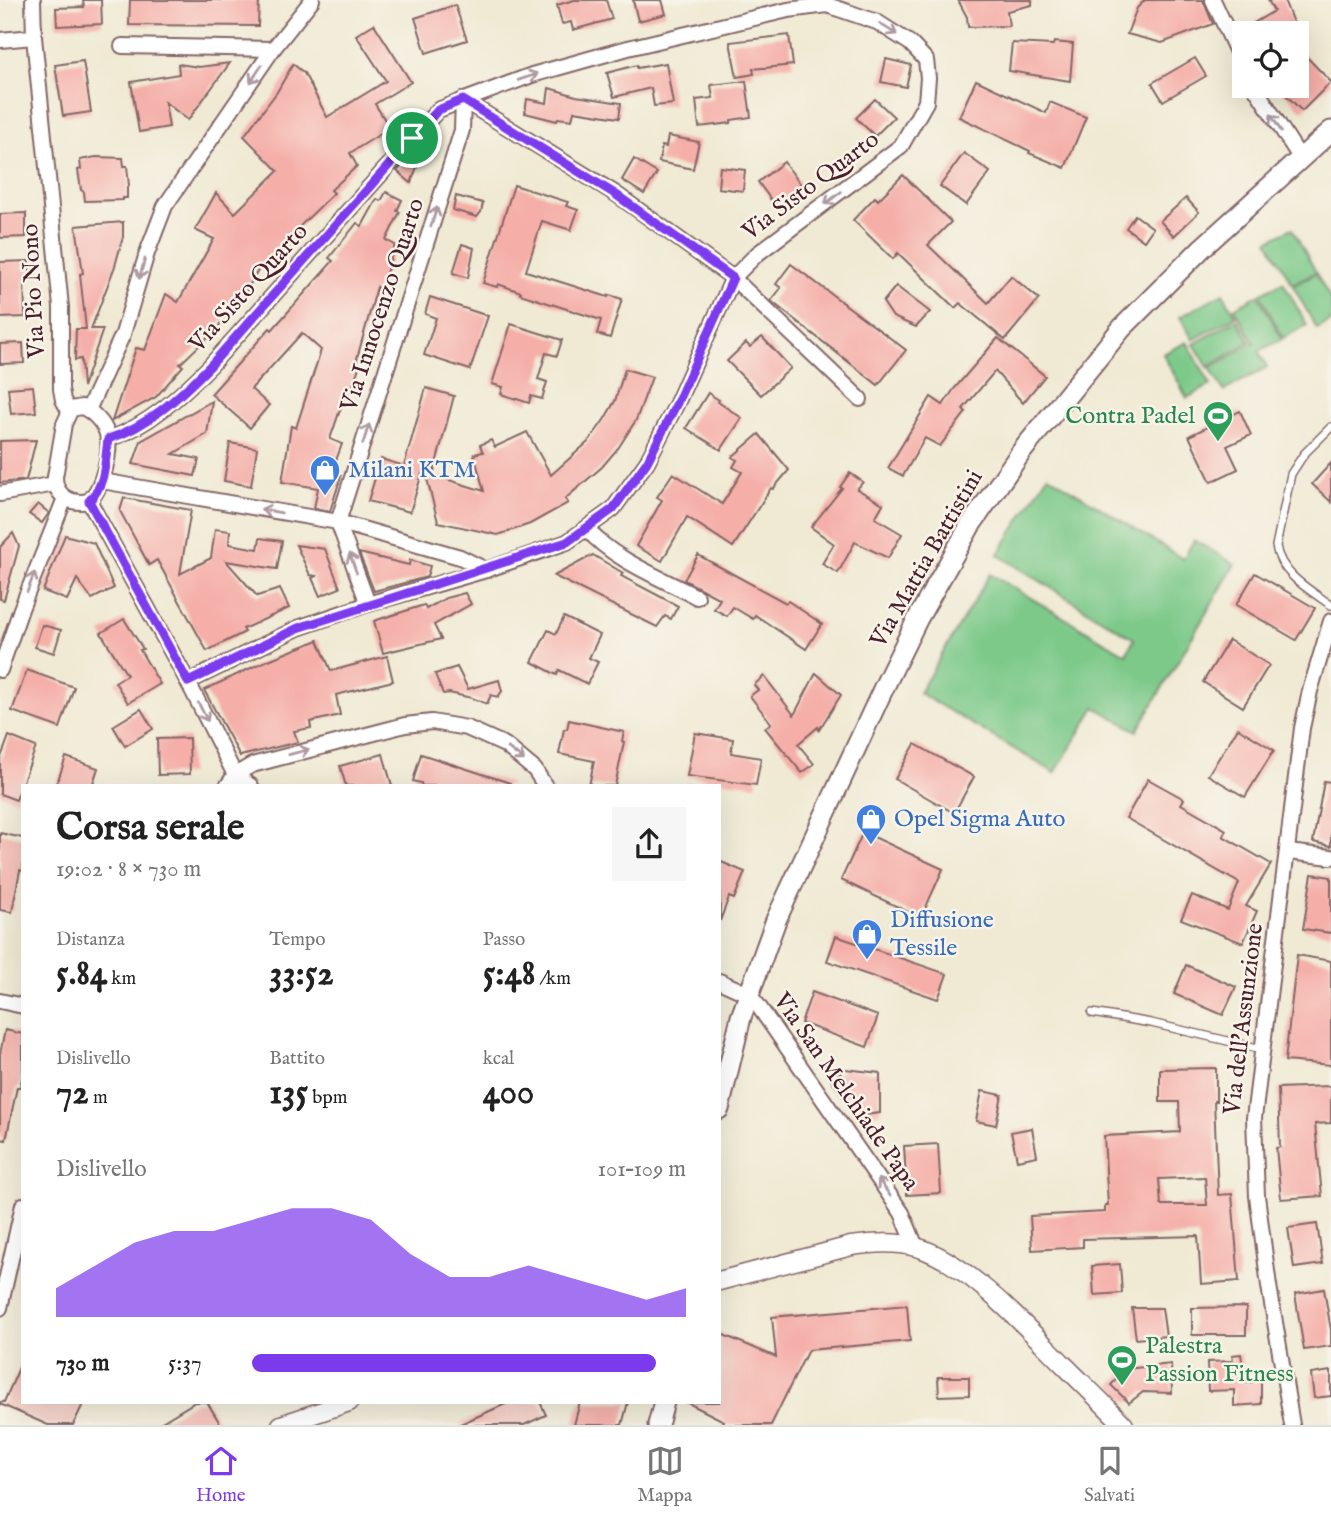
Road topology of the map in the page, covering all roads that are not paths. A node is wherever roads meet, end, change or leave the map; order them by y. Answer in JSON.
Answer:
{"nodes":[{"id":1,"x":33,"y":0,"type":"edge"},
{"id":2,"x":312,"y":0,"type":"edge"},
{"id":3,"x":1213,"y":0,"type":"edge"},
{"id":4,"x":34,"y":37,"type":"junction"},
{"id":5,"x":0,"y":40,"type":"edge"},
{"id":6,"x":1232,"y":41,"type":"edge"},
{"id":7,"x":121,"y":46,"type":"dead end"},
{"id":8,"x":273,"y":49,"type":"junction"},
{"id":9,"x":1262,"y":98,"type":"edge"},
{"id":10,"x":463,"y":100,"type":"junction"},
{"id":11,"x":1331,"y":131,"type":"edge"},
{"id":12,"x":1301,"y":159,"type":"junction"},
{"id":13,"x":733,"y":278,"type":"junction"},
{"id":14,"x":860,"y":399,"type":"dead end"},
{"id":15,"x":89,"y":410,"type":"junction"},
{"id":16,"x":69,"y":411,"type":"junction"},
{"id":17,"x":1331,"y":426,"type":"edge"},
{"id":18,"x":108,"y":439,"type":"junction"},
{"id":19,"x":102,"y":481,"type":"junction"},
{"id":20,"x":55,"y":484,"type":"junction"},
{"id":21,"x":0,"y":494,"type":"edge"},
{"id":22,"x":65,"y":498,"type":"junction"},
{"id":23,"x":89,"y":501,"type":"junction"},
{"id":24,"x":338,"y":522,"type":"junction"},
{"id":25,"x":587,"y":529,"type":"junction"},
{"id":26,"x":486,"y":570,"type":"junction"},
{"id":27,"x":697,"y":597,"type":"dead end"},
{"id":28,"x":368,"y":604,"type":"junction"},
{"id":29,"x":1331,"y":605,"type":"edge"},
{"id":30,"x":1331,"y":621,"type":"edge"},
{"id":31,"x":0,"y":670,"type":"edge"},
{"id":32,"x":188,"y":682,"type":"junction"},
{"id":33,"x":231,"y":780,"type":"edge"},
{"id":34,"x":544,"y":784,"type":"edge"},
{"id":35,"x":1288,"y":852,"type":"junction"},
{"id":36,"x":1331,"y":857,"type":"edge"},
{"id":37,"x":721,"y":982,"type":"edge"},
{"id":38,"x":748,"y":994,"type":"junction"},
{"id":39,"x":0,"y":1001,"type":"edge"},
{"id":40,"x":21,"y":1006,"type":"edge"},
{"id":41,"x":1092,"y":1013,"type":"dead end"},
{"id":42,"x":1263,"y":1049,"type":"junction"},
{"id":43,"x":721,"y":1101,"type":"edge"},
{"id":44,"x":21,"y":1214,"type":"edge"},
{"id":45,"x":916,"y":1247,"type":"junction"},
{"id":46,"x":7,"y":1279,"type":"junction"},
{"id":47,"x":721,"y":1280,"type":"edge"},
{"id":48,"x":21,"y":1282,"type":"edge"},
{"id":49,"x":0,"y":1308,"type":"edge"},
{"id":50,"x":343,"y":1404,"type":"edge"},
{"id":51,"x":663,"y":1404,"type":"edge"},
{"id":52,"x":281,"y":1425,"type":"edge"},
{"id":53,"x":658,"y":1425,"type":"edge"},
{"id":54,"x":1124,"y":1425,"type":"edge"},
{"id":55,"x":1292,"y":1425,"type":"edge"}],
"edges":[{"from":1,"to":4,"type":"street","name":"Via Pio Nono"},
{"from":2,"to":8,"type":"street"},
{"from":3,"to":6,"type":"street"},
{"from":4,"to":5,"type":"street"},
{"from":4,"to":16,"type":"street","name":"Via Pio Nono"},
{"from":7,"to":8,"type":"street"},
{"from":8,"to":15,"type":"street","one_way":true},
{"from":12,"to":9,"type":"street","one_way":true},
{"from":10,"to":13,"type":"street"},
{"from":10,"to":13,"type":"street","name":"Via Sisto Quarto","one_way":true},
{"from":10,"to":18,"type":"street","name":"Via Sisto Quarto"},
{"from":24,"to":10,"type":"street","name":"Via Innocenzo Quarto","one_way":true},
{"from":11,"to":12,"type":"main road","name":"Via Mattia Battistini"},
{"from":12,"to":38,"type":"main road","name":"Via Mattia Battistini"},
{"from":13,"to":14,"type":"street"},
{"from":13,"to":25,"type":"street","name":"Via Sisto Quarto"},
{"from":15,"to":16,"type":"street"},
{"from":15,"to":18,"type":"street"},
{"from":16,"to":20,"type":"street"},
{"from":17,"to":29,"type":"lane"},
{"from":18,"to":19,"type":"street"},
{"from":19,"to":23,"type":"street"},
{"from":24,"to":19,"type":"street","one_way":true},
{"from":20,"to":21,"type":"street"},
{"from":20,"to":22,"type":"street"},
{"from":22,"to":23,"type":"street"},
{"from":31,"to":22,"type":"street","one_way":true},
{"from":23,"to":32,"type":"street"},
{"from":24,"to":26,"type":"street"},
{"from":28,"to":24,"type":"street","one_way":true},
{"from":25,"to":26,"type":"street","name":"Via Sisto Quarto"},
{"from":25,"to":27,"type":"street"},
{"from":26,"to":28,"type":"street","name":"Via Sisto Quarto"},
{"from":28,"to":32,"type":"street","name":"Via Sisto Quarto"},
{"from":30,"to":35,"type":"street","name":"Via dell'Assunzione"},
{"from":32,"to":33,"type":"street","one_way":true},
{"from":33,"to":34,"type":"street","one_way":true},
{"from":35,"to":36,"type":"street"},
{"from":35,"to":42,"type":"street","name":"Via dell'Assunzione"},
{"from":37,"to":38,"type":"street","name":"Via San Melchiade Papa"},
{"from":38,"to":43,"type":"main road","name":"Via Mattia Battistini"},
{"from":45,"to":38,"type":"street","name":"Via San Melchiade Papa","one_way":true},
{"from":39,"to":40,"type":"street"},
{"from":41,"to":42,"type":"lane"},
{"from":42,"to":55,"type":"street","name":"Via dell'Assunzione"},
{"from":44,"to":46,"type":"street"},
{"from":45,"to":47,"type":"street"},
{"from":45,"to":54,"type":"street"},
{"from":46,"to":48,"type":"street"},
{"from":46,"to":49,"type":"street"},
{"from":50,"to":52,"type":"street"},
{"from":51,"to":53,"type":"main road"}]}
